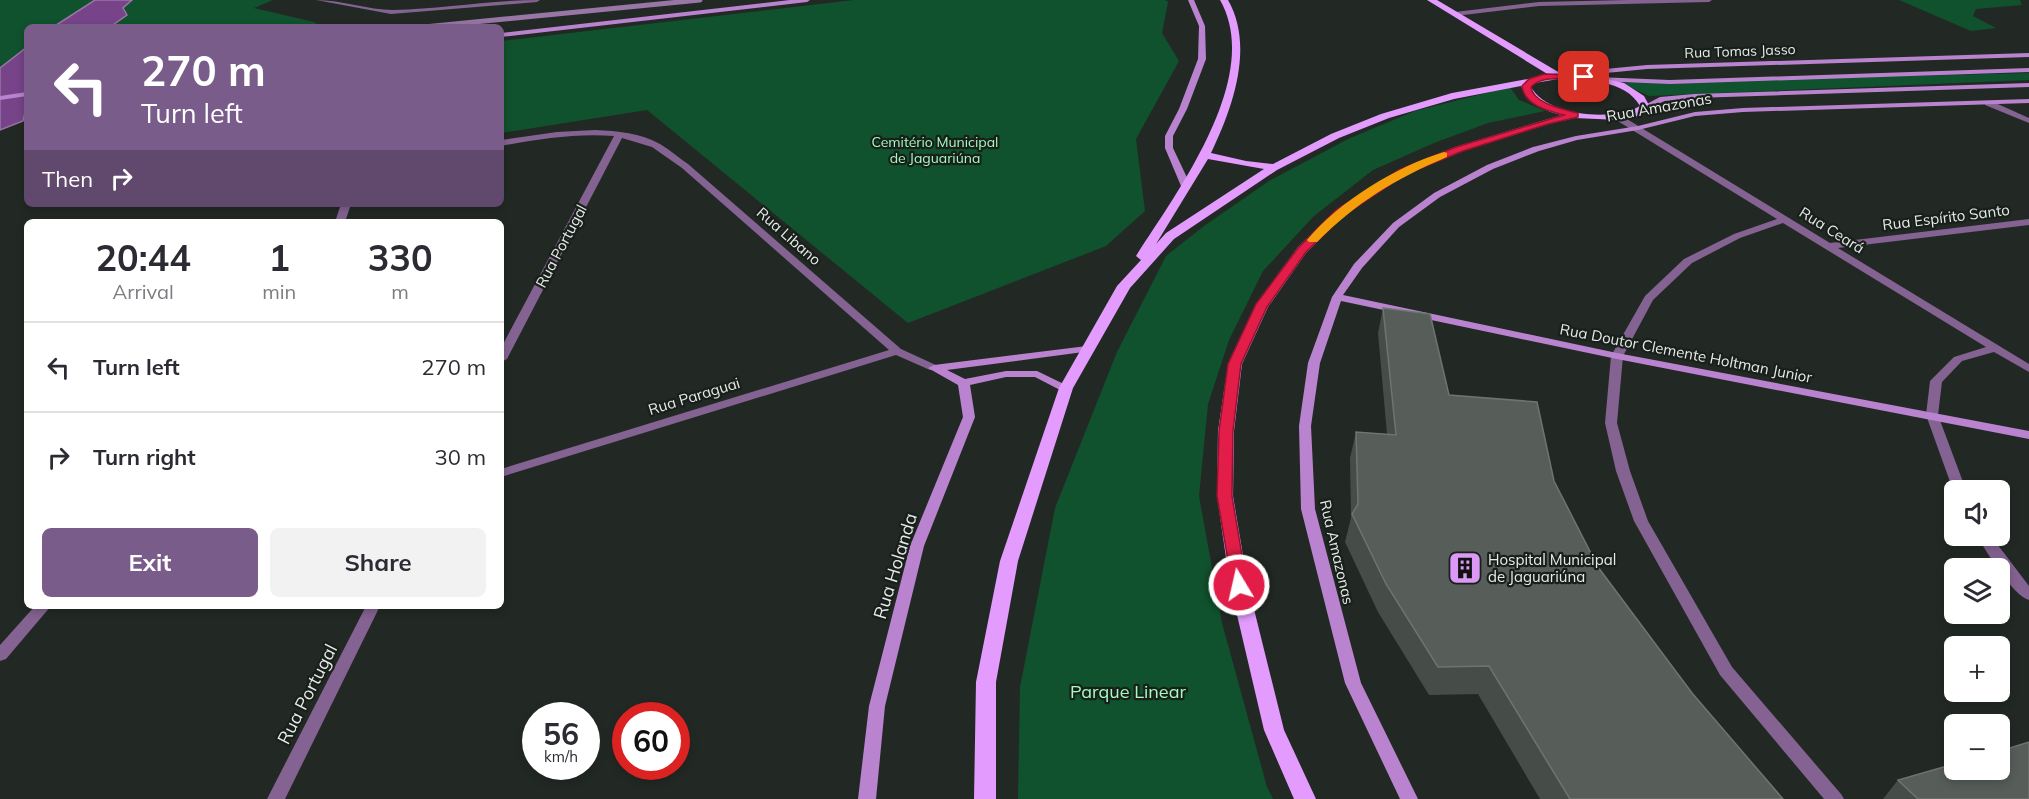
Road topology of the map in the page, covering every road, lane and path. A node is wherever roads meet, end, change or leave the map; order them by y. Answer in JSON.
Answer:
{"nodes":[{"id":1,"x":319,"y":0,"type":"edge"},
{"id":2,"x":426,"y":0,"type":"edge"},
{"id":3,"x":537,"y":0,"type":"edge"},
{"id":4,"x":807,"y":0,"type":"edge"},
{"id":5,"x":1191,"y":0,"type":"edge"},
{"id":6,"x":1224,"y":0,"type":"edge"},
{"id":7,"x":1431,"y":0,"type":"edge"},
{"id":8,"x":1709,"y":0,"type":"edge"},
{"id":9,"x":418,"y":11,"type":"junction"},
{"id":10,"x":1455,"y":14,"type":"junction"},
{"id":11,"x":504,"y":35,"type":"edge"},
{"id":12,"x":2029,"y":55,"type":"edge"},
{"id":13,"x":2029,"y":70,"type":"edge"},
{"id":14,"x":1558,"y":76,"type":"junction"},
{"id":15,"x":1584,"y":77,"type":"junction"},
{"id":16,"x":1597,"y":79,"type":"junction"},
{"id":17,"x":1532,"y":81,"type":"junction"},
{"id":18,"x":2029,"y":85,"type":"edge"},
{"id":19,"x":24,"y":87,"type":"edge"},
{"id":20,"x":0,"y":90,"type":"edge"},
{"id":21,"x":24,"y":94,"type":"edge"},
{"id":22,"x":0,"y":98,"type":"edge"},
{"id":23,"x":2029,"y":102,"type":"edge"},
{"id":24,"x":1988,"y":103,"type":"junction"},
{"id":25,"x":1645,"y":107,"type":"junction"},
{"id":26,"x":1575,"y":115,"type":"junction"},
{"id":27,"x":1619,"y":118,"type":"junction"},
{"id":28,"x":2029,"y":121,"type":"edge"},
{"id":29,"x":1638,"y":128,"type":"junction"},
{"id":30,"x":620,"y":133,"type":"junction"},
{"id":31,"x":504,"y":142,"type":"edge"},
{"id":32,"x":1206,"y":155,"type":"junction"},
{"id":33,"x":1275,"y":167,"type":"junction"},
{"id":34,"x":1186,"y":186,"type":"junction"},
{"id":35,"x":1785,"y":219,"type":"junction"},
{"id":36,"x":2029,"y":222,"type":"edge"},
{"id":37,"x":1830,"y":246,"type":"junction"},
{"id":38,"x":1124,"y":285,"type":"junction"},
{"id":39,"x":1337,"y":297,"type":"junction"},
{"id":40,"x":1996,"y":348,"type":"junction"},
{"id":41,"x":1087,"y":349,"type":"junction"},
{"id":42,"x":897,"y":351,"type":"junction"},
{"id":43,"x":504,"y":353,"type":"edge"},
{"id":44,"x":1617,"y":356,"type":"junction"},
{"id":45,"x":934,"y":368,"type":"junction"},
{"id":46,"x":2029,"y":369,"type":"edge"},
{"id":47,"x":964,"y":383,"type":"junction"},
{"id":48,"x":1066,"y":388,"type":"junction"},
{"id":49,"x":1932,"y":415,"type":"junction"},
{"id":50,"x":2029,"y":435,"type":"edge"},
{"id":51,"x":504,"y":472,"type":"edge"},
{"id":52,"x":1956,"y":480,"type":"edge"},
{"id":53,"x":1991,"y":546,"type":"edge"},
{"id":54,"x":2029,"y":595,"type":"edge"},
{"id":55,"x":42,"y":609,"type":"edge"},
{"id":56,"x":371,"y":609,"type":"edge"},
{"id":57,"x":0,"y":655,"type":"edge"},
{"id":58,"x":276,"y":799,"type":"edge"},
{"id":59,"x":867,"y":799,"type":"edge"},
{"id":60,"x":985,"y":799,"type":"edge"},
{"id":61,"x":1305,"y":799,"type":"edge"},
{"id":62,"x":1409,"y":799,"type":"edge"},
{"id":63,"x":1835,"y":799,"type":"edge"}],
"edges":[{"from":1,"to":9,"type":"street"},
{"from":2,"to":9,"type":"street"},
{"from":3,"to":9,"type":"street"},
{"from":4,"to":11,"type":"street"},
{"from":5,"to":34,"type":"street"},
{"from":6,"to":32,"type":"main road"},
{"from":7,"to":10,"type":"main road"},
{"from":8,"to":10,"type":"street"},
{"from":10,"to":14,"type":"main road"},
{"from":12,"to":15,"type":"street","name":"Rua Tomas Jasso"},
{"from":13,"to":16,"type":"street"},
{"from":14,"to":15,"type":"main road"},
{"from":14,"to":17,"type":"main road"},
{"from":15,"to":16,"type":"main road"},
{"from":16,"to":25,"type":"main road"},
{"from":17,"to":26,"type":"main road"},
{"from":17,"to":33,"type":"main road"},
{"from":18,"to":25,"type":"street"},
{"from":19,"to":20,"type":"street"},
{"from":21,"to":22,"type":"street"},
{"from":23,"to":24,"type":"street","name":"Rua Amazonas"},
{"from":24,"to":28,"type":"street"},
{"from":24,"to":29,"type":"street","name":"Rua Amazonas"},
{"from":25,"to":27,"type":"main road"},
{"from":26,"to":27,"type":"main road"},
{"from":26,"to":61,"type":"main road"},
{"from":27,"to":29,"type":"street","name":"Rua Ceará"},
{"from":29,"to":35,"type":"street","name":"Rua Ceará"},
{"from":29,"to":39,"type":"street","name":"Rua Amazonas"},
{"from":30,"to":31,"type":"street","name":"Rua Libano"},
{"from":30,"to":42,"type":"street","name":"Rua Libano"},
{"from":30,"to":43,"type":"street","name":"Rua Portugal"},
{"from":32,"to":33,"type":"main road"},
{"from":32,"to":34,"type":"main road"},
{"from":33,"to":38,"type":"main road"},
{"from":34,"to":38,"type":"main road"},
{"from":35,"to":37,"type":"street","name":"Rua Ceará"},
{"from":35,"to":44,"type":"street"},
{"from":36,"to":37,"type":"street","name":"Rua Espírito Santo"},
{"from":37,"to":40,"type":"street","name":"Rua Ceará"},
{"from":38,"to":41,"type":"main road"},
{"from":39,"to":44,"type":"street","name":"Rua Doutor Clemente Holtman Junior"},
{"from":39,"to":62,"type":"street","name":"Rua Amazonas"},
{"from":40,"to":46,"type":"street","name":"Rua Ceará"},
{"from":40,"to":49,"type":"street"},
{"from":41,"to":45,"type":"street"},
{"from":41,"to":48,"type":"main road"},
{"from":42,"to":45,"type":"street","name":"Rua Libano"},
{"from":42,"to":51,"type":"street","name":"Rua Paraguai"},
{"from":44,"to":49,"type":"street","name":"Rua Doutor Clemente Holtman Junior"},
{"from":44,"to":63,"type":"street"},
{"from":45,"to":47,"type":"street"},
{"from":47,"to":48,"type":"street"},
{"from":47,"to":59,"type":"street","name":"Rua Holanda"},
{"from":48,"to":60,"type":"main road"},
{"from":49,"to":50,"type":"street","name":"Rua Doutor Clemente Holtman Junior"},
{"from":49,"to":52,"type":"street"},
{"from":53,"to":54,"type":"street"},
{"from":55,"to":57,"type":"street"},
{"from":56,"to":58,"type":"street","name":"Rua Portugal"}]}
